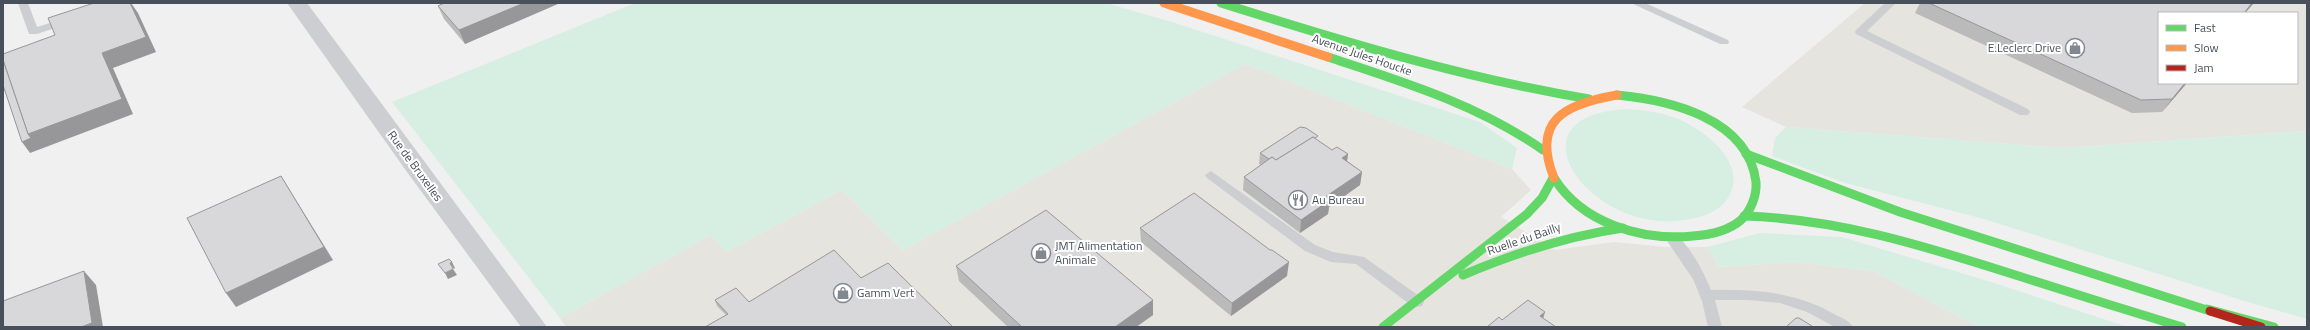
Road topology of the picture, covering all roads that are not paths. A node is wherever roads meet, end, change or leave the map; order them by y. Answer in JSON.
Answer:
{"nodes":[{"id":1,"x":23,"y":3,"type":"edge"},
{"id":2,"x":297,"y":3,"type":"edge"},
{"id":3,"x":1164,"y":3,"type":"edge"},
{"id":4,"x":1221,"y":3,"type":"edge"},
{"id":5,"x":1636,"y":3,"type":"edge"},
{"id":6,"x":1891,"y":3,"type":"edge"},
{"id":7,"x":74,"y":18,"type":"edge"},
{"id":8,"x":1724,"y":42,"type":"dead end"},
{"id":9,"x":1591,"y":99,"type":"junction"},
{"id":10,"x":2024,"y":112,"type":"dead end"},
{"id":11,"x":1543,"y":150,"type":"junction"},
{"id":12,"x":1746,"y":154,"type":"junction"},
{"id":13,"x":1211,"y":175,"type":"dead end"},
{"id":14,"x":1553,"y":178,"type":"junction"},
{"id":15,"x":1744,"y":216,"type":"junction"},
{"id":16,"x":1623,"y":228,"type":"junction"},
{"id":17,"x":1671,"y":238,"type":"junction"},
{"id":18,"x":1438,"y":286,"type":"junction"},
{"id":19,"x":1708,"y":295,"type":"junction"},
{"id":20,"x":1417,"y":302,"type":"junction"},
{"id":21,"x":2207,"y":309,"type":"junction"},
{"id":22,"x":535,"y":327,"type":"edge"},
{"id":23,"x":1383,"y":327,"type":"edge"},
{"id":24,"x":1715,"y":327,"type":"edge"},
{"id":25,"x":1846,"y":327,"type":"edge"},
{"id":26,"x":2182,"y":327,"type":"edge"},
{"id":27,"x":2261,"y":327,"type":"edge"},
{"id":28,"x":2274,"y":327,"type":"edge"}],
"edges":[{"from":1,"to":7,"type":"lane"},
{"from":2,"to":22,"type":"street","name":"Rue de Bruxelles"},
{"from":3,"to":11,"type":"main road","name":"Avenue Jules Houcke"},
{"from":4,"to":9,"type":"main road","name":"Avenue Jules Houcke"},
{"from":5,"to":8,"type":"lane"},
{"from":6,"to":10,"type":"lane"},
{"from":9,"to":11,"type":"main road"},
{"from":9,"to":12,"type":"main road"},
{"from":11,"to":14,"type":"main road"},
{"from":12,"to":15,"type":"main road"},
{"from":12,"to":21,"type":"main road"},
{"from":13,"to":20,"type":"lane"},
{"from":14,"to":16,"type":"main road"},
{"from":14,"to":18,"type":"main road","name":"Ruelle du Bailly"},
{"from":15,"to":17,"type":"main road"},
{"from":15,"to":26,"type":"main road"},
{"from":16,"to":17,"type":"main road"},
{"from":16,"to":18,"type":"main road","name":"Ruelle du Bailly"},
{"from":17,"to":19,"type":"lane"},
{"from":18,"to":20,"type":"main road","name":"Ruelle du Bailly"},
{"from":19,"to":24,"type":"lane"},
{"from":19,"to":25,"type":"lane"},
{"from":20,"to":23,"type":"main road","name":"Ruelle du Bailly"},
{"from":21,"to":27,"type":"main road"},
{"from":21,"to":28,"type":"main road"}]}
